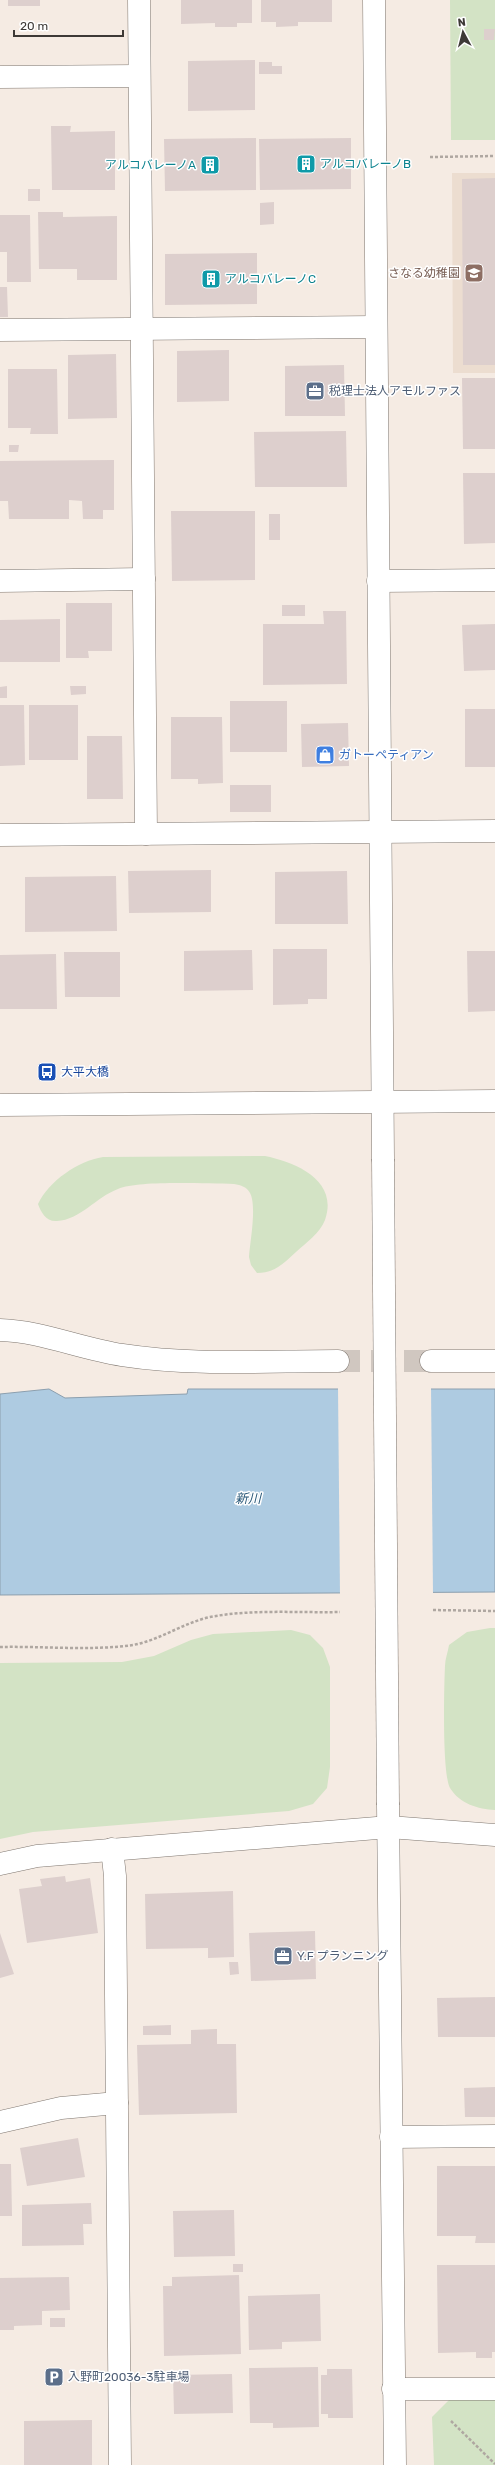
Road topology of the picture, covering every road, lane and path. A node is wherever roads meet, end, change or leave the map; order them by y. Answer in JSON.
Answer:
{"nodes":[{"id":1,"x":139,"y":0,"type":"edge"},
{"id":2,"x":374,"y":0,"type":"edge"},
{"id":3,"x":139,"y":76,"type":"junction"},
{"id":4,"x":0,"y":77,"type":"edge"},
{"id":5,"x":495,"y":156,"type":"edge"},
{"id":6,"x":430,"y":157,"type":"dead end"},
{"id":7,"x":376,"y":327,"type":"junction"},
{"id":8,"x":142,"y":329,"type":"junction"},
{"id":9,"x":0,"y":330,"type":"edge"},
{"id":10,"x":144,"y":579,"type":"junction"},
{"id":11,"x":495,"y":580,"type":"edge"},
{"id":12,"x":0,"y":581,"type":"edge"},
{"id":13,"x":378,"y":581,"type":"junction"},
{"id":14,"x":495,"y":831,"type":"edge"},
{"id":15,"x":380,"y":832,"type":"junction"},
{"id":16,"x":146,"y":834,"type":"junction"},
{"id":17,"x":0,"y":835,"type":"edge"},
{"id":18,"x":495,"y":1101,"type":"edge"},
{"id":19,"x":382,"y":1102,"type":"junction"},
{"id":20,"x":0,"y":1105,"type":"edge"},
{"id":21,"x":0,"y":1330,"type":"edge"},
{"id":22,"x":495,"y":1360,"type":"edge"},
{"id":23,"x":338,"y":1361,"type":"tunnel mouth"},
{"id":24,"x":431,"y":1361,"type":"tunnel mouth"},
{"id":25,"x":433,"y":1610,"type":"dead end"},
{"id":26,"x":495,"y":1611,"type":"edge"},
{"id":27,"x":340,"y":1612,"type":"dead end"},
{"id":28,"x":0,"y":1647,"type":"edge"},
{"id":29,"x":389,"y":1827,"type":"junction"},
{"id":30,"x":495,"y":1835,"type":"edge"},
{"id":31,"x":112,"y":1849,"type":"junction"},
{"id":32,"x":0,"y":1864,"type":"edge"},
{"id":33,"x":117,"y":2103,"type":"junction"},
{"id":34,"x":0,"y":2122,"type":"edge"},
{"id":35,"x":495,"y":2136,"type":"edge"},
{"id":36,"x":391,"y":2137,"type":"junction"},
{"id":37,"x":495,"y":2388,"type":"edge"},
{"id":38,"x":393,"y":2389,"type":"junction"},
{"id":39,"x":446,"y":2416,"type":"dead end"},
{"id":40,"x":495,"y":2464,"type":"edge"},
{"id":41,"x":120,"y":2465,"type":"edge"},
{"id":42,"x":395,"y":2465,"type":"edge"}],
"edges":[{"from":1,"to":3,"type":"street"},
{"from":2,"to":7,"type":"street"},
{"from":3,"to":4,"type":"street"},
{"from":3,"to":8,"type":"street"},
{"from":5,"to":6,"type":"path"},
{"from":7,"to":8,"type":"street"},
{"from":7,"to":13,"type":"street"},
{"from":8,"to":9,"type":"street"},
{"from":8,"to":10,"type":"street"},
{"from":10,"to":12,"type":"street"},
{"from":10,"to":16,"type":"street"},
{"from":11,"to":13,"type":"street"},
{"from":13,"to":15,"type":"street"},
{"from":14,"to":15,"type":"street"},
{"from":15,"to":16,"type":"street"},
{"from":15,"to":19,"type":"street"},
{"from":16,"to":17,"type":"street"},
{"from":18,"to":19,"type":"street"},
{"from":19,"to":20,"type":"street"},
{"from":19,"to":29,"type":"street","bridge":true},
{"from":21,"to":23,"type":"street"},
{"from":22,"to":24,"type":"street"},
{"from":25,"to":26,"type":"path"},
{"from":27,"to":28,"type":"path"},
{"from":29,"to":30,"type":"street"},
{"from":29,"to":31,"type":"street"},
{"from":29,"to":36,"type":"street"},
{"from":31,"to":32,"type":"street"},
{"from":31,"to":33,"type":"street"},
{"from":33,"to":34,"type":"street"},
{"from":33,"to":41,"type":"street"},
{"from":35,"to":36,"type":"street"},
{"from":36,"to":38,"type":"street"},
{"from":37,"to":38,"type":"street"},
{"from":38,"to":42,"type":"street"},
{"from":39,"to":40,"type":"path"}]}
